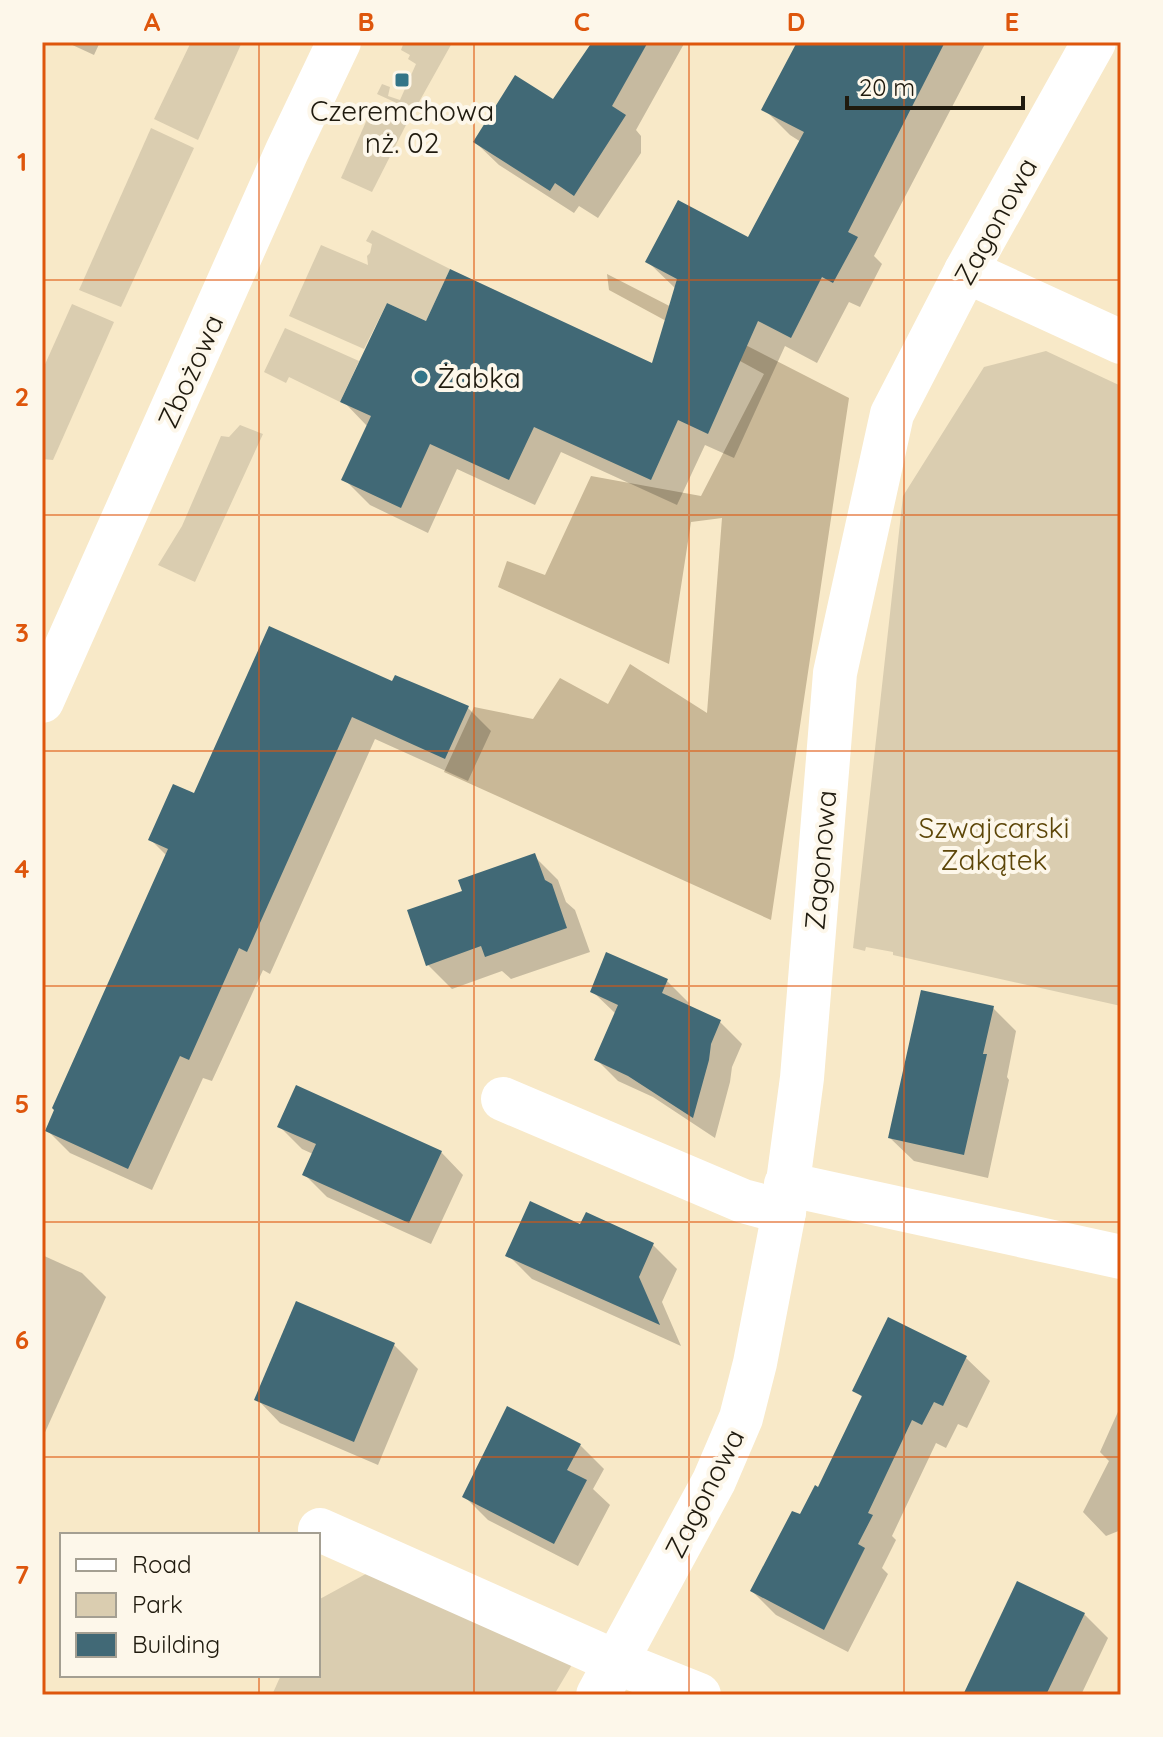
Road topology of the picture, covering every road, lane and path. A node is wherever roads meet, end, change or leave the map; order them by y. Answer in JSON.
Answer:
{"nodes":[{"id":1,"x":339,"y":42,"type":"edge"},
{"id":2,"x":1094,"y":42,"type":"edge"},
{"id":3,"x":966,"y":271,"type":"junction"},
{"id":4,"x":1121,"y":342,"type":"edge"},
{"id":5,"x":42,"y":701,"type":"edge"},
{"id":6,"x":503,"y":1099,"type":"dead end"},
{"id":7,"x":785,"y":1198,"type":"junction"},
{"id":8,"x":1121,"y":1257,"type":"edge"},
{"id":9,"x":320,"y":1530,"type":"dead end"},
{"id":10,"x":606,"y":1678,"type":"edge"},
{"id":11,"x":699,"y":1695,"type":"edge"}],
"edges":[{"from":1,"to":5,"type":"street","name":"Zbożowa"},
{"from":2,"to":3,"type":"street","name":"Zagonowa"},
{"from":3,"to":4,"type":"street"},
{"from":3,"to":7,"type":"street","name":"Zagonowa"},
{"from":6,"to":7,"type":"street"},
{"from":7,"to":8,"type":"street"},
{"from":7,"to":10,"type":"street","name":"Zagonowa"},
{"from":9,"to":10,"type":"street"},
{"from":10,"to":11,"type":"street"}]}
